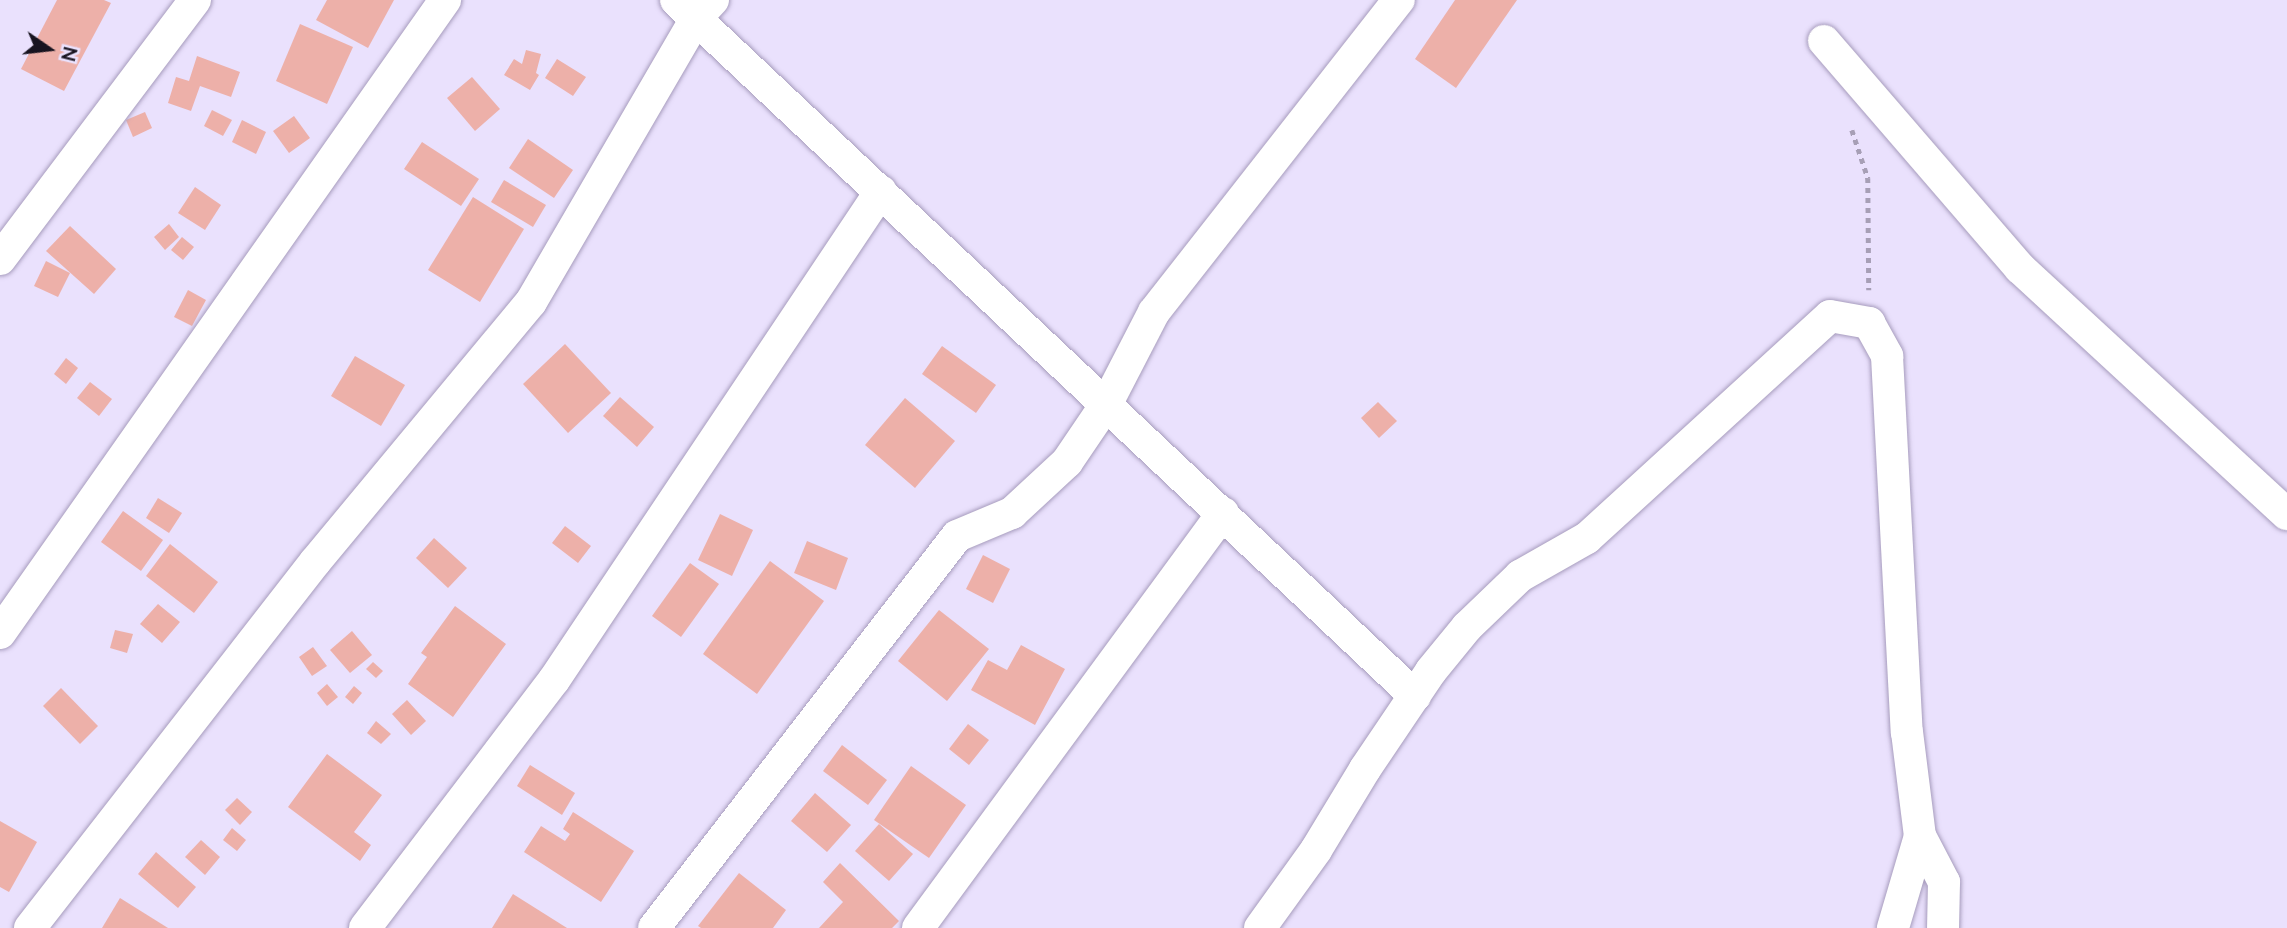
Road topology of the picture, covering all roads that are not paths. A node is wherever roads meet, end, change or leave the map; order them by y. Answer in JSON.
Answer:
{"nodes":[{"id":1,"x":195,"y":0,"type":"edge"},
{"id":2,"x":445,"y":0,"type":"edge"},
{"id":3,"x":1399,"y":0,"type":"edge"},
{"id":4,"x":695,"y":6,"type":"edge"},
{"id":5,"x":1824,"y":41,"type":"dead end"},
{"id":6,"x":881,"y":191,"type":"junction"},
{"id":7,"x":0,"y":259,"type":"edge"},
{"id":8,"x":1107,"y":403,"type":"junction"},
{"id":9,"x":1223,"y":513,"type":"junction"},
{"id":10,"x":2287,"y":514,"type":"edge"},
{"id":11,"x":0,"y":632,"type":"edge"},
{"id":12,"x":1415,"y":696,"type":"junction"},
{"id":13,"x":1920,"y":836,"type":"junction"},
{"id":14,"x":30,"y":928,"type":"edge"},
{"id":15,"x":365,"y":928,"type":"edge"},
{"id":16,"x":654,"y":928,"type":"edge"},
{"id":17,"x":918,"y":928,"type":"edge"},
{"id":18,"x":1260,"y":928,"type":"edge"},
{"id":19,"x":1893,"y":928,"type":"edge"},
{"id":20,"x":1943,"y":928,"type":"edge"}],
"edges":[{"from":1,"to":7,"type":"street"},
{"from":2,"to":11,"type":"street"},
{"from":3,"to":8,"type":"street"},
{"from":4,"to":6,"type":"street"},
{"from":4,"to":14,"type":"street"},
{"from":5,"to":10,"type":"street"},
{"from":6,"to":8,"type":"street"},
{"from":6,"to":15,"type":"street"},
{"from":8,"to":9,"type":"street"},
{"from":8,"to":16,"type":"street"},
{"from":9,"to":12,"type":"street"},
{"from":9,"to":17,"type":"street"},
{"from":12,"to":13,"type":"street"},
{"from":12,"to":18,"type":"street"},
{"from":13,"to":19,"type":"street"},
{"from":13,"to":20,"type":"street"}]}
